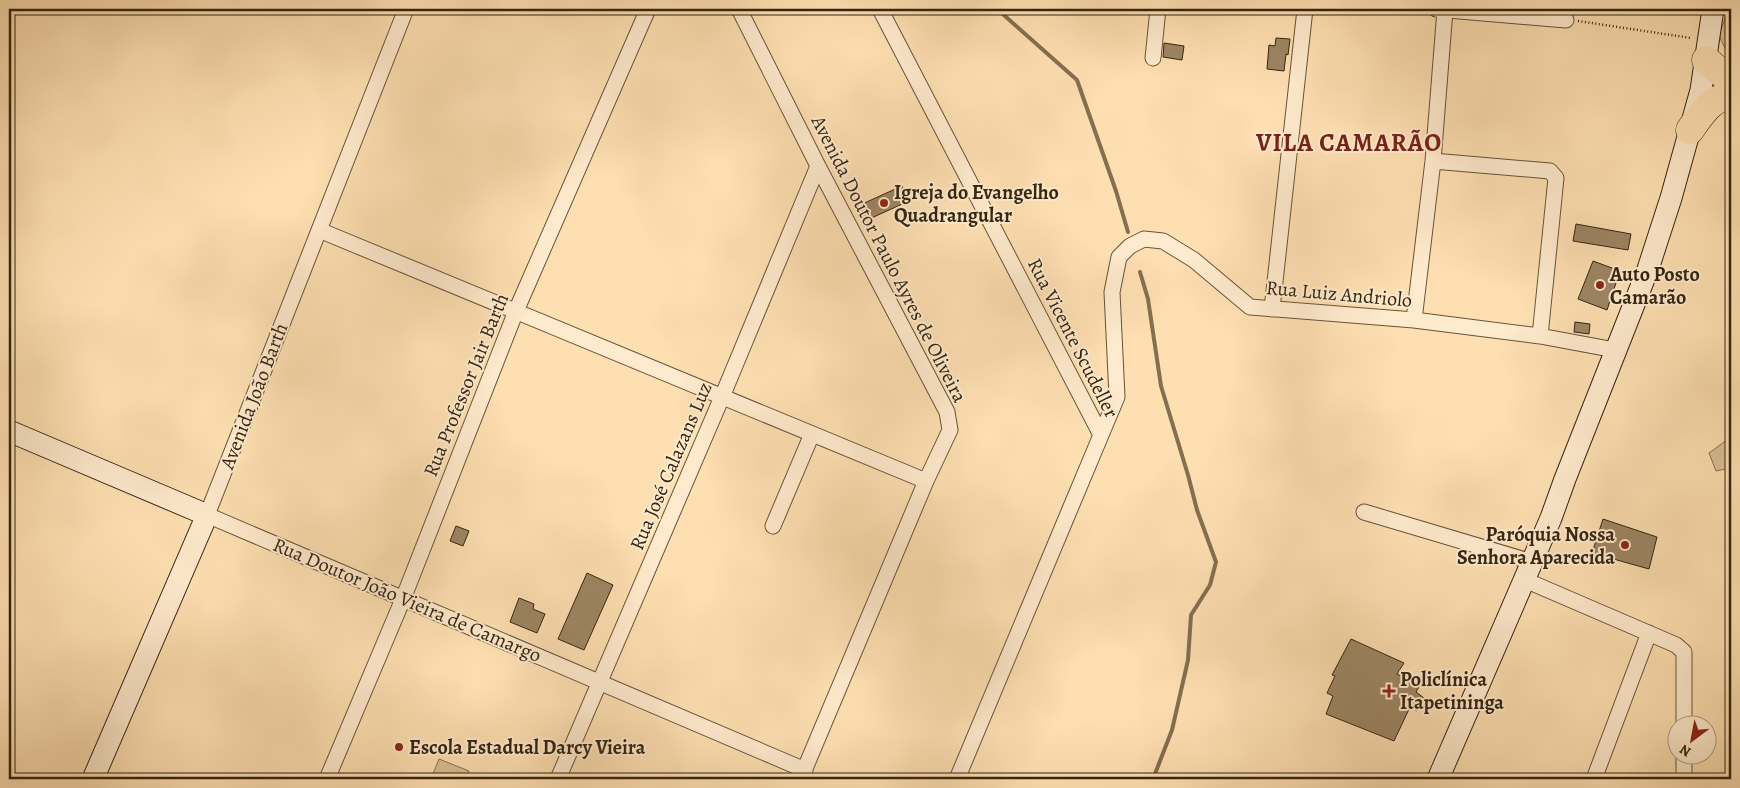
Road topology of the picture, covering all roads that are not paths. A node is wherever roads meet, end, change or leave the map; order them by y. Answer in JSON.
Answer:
{"nodes":[{"id":1,"x":406,"y":9,"type":"edge"},
{"id":2,"x":648,"y":9,"type":"edge"},
{"id":3,"x":739,"y":9,"type":"edge"},
{"id":4,"x":880,"y":9,"type":"edge"},
{"id":5,"x":1158,"y":9,"type":"edge"},
{"id":6,"x":1305,"y":9,"type":"edge"},
{"id":7,"x":1440,"y":9,"type":"edge"},
{"id":8,"x":1566,"y":20,"type":"road end"},
{"id":9,"x":1710,"y":33,"type":"edge"},
{"id":10,"x":1153,"y":58,"type":"dead end"},
{"id":11,"x":1731,"y":82,"type":"edge"},
{"id":12,"x":1731,"y":96,"type":"edge"},
{"id":13,"x":1690,"y":130,"type":"junction"},
{"id":14,"x":1433,"y":161,"type":"junction"},
{"id":15,"x":818,"y":166,"type":"junction"},
{"id":16,"x":319,"y":230,"type":"junction"},
{"id":17,"x":1272,"y":309,"type":"junction"},
{"id":18,"x":516,"y":311,"type":"junction"},
{"id":19,"x":1414,"y":320,"type":"junction"},
{"id":20,"x":1540,"y":336,"type":"junction"},
{"id":21,"x":1615,"y":350,"type":"junction"},
{"id":22,"x":722,"y":397,"type":"junction"},
{"id":23,"x":9,"y":431,"type":"edge"},
{"id":24,"x":812,"y":434,"type":"junction"},
{"id":25,"x":1101,"y":435,"type":"junction"},
{"id":26,"x":926,"y":481,"type":"junction"},
{"id":27,"x":1364,"y":512,"type":"dead end"},
{"id":28,"x":207,"y":515,"type":"junction"},
{"id":29,"x":773,"y":526,"type":"dead end"},
{"id":30,"x":1529,"y":571,"type":"junction"},
{"id":31,"x":403,"y":598,"type":"junction"},
{"id":32,"x":1649,"y":633,"type":"junction"},
{"id":33,"x":600,"y":683,"type":"junction"},
{"id":34,"x":1684,"y":716,"type":"edge"},
{"id":35,"x":1684,"y":766,"type":"edge"},
{"id":36,"x":803,"y":775,"type":"edge"},
{"id":37,"x":93,"y":779,"type":"edge"},
{"id":38,"x":327,"y":779,"type":"edge"},
{"id":39,"x":558,"y":779,"type":"edge"},
{"id":40,"x":957,"y":779,"type":"edge"},
{"id":41,"x":1438,"y":779,"type":"edge"},
{"id":42,"x":1594,"y":779,"type":"edge"},
{"id":43,"x":1684,"y":779,"type":"edge"}],
"edges":[{"from":1,"to":16,"type":"street","name":"Avenida João Barth"},
{"from":2,"to":18,"type":"street","name":"Rua Professor Jair Barth"},
{"from":3,"to":15,"type":"street","name":"Avenida Doutor Paulo Ayres de Oliveira"},
{"from":4,"to":25,"type":"street","name":"Rua Vicente Scudeller"},
{"from":5,"to":10,"type":"street"},
{"from":6,"to":17,"type":"street"},
{"from":7,"to":8,"type":"street"},
{"from":7,"to":14,"type":"street"},
{"from":9,"to":11,"type":"highway"},
{"from":9,"to":13,"type":"main road"},
{"from":12,"to":13,"type":"highway"},
{"from":13,"to":21,"type":"main road"},
{"from":14,"to":19,"type":"street"},
{"from":14,"to":20,"type":"street"},
{"from":15,"to":22,"type":"street","name":"Rua José Calazans Luz"},
{"from":15,"to":26,"type":"street","name":"Avenida Doutor Paulo Ayres de Oliveira"},
{"from":16,"to":18,"type":"street"},
{"from":16,"to":28,"type":"street","name":"Avenida João Barth"},
{"from":17,"to":19,"type":"street","name":"Rua Luiz Andriolo"},
{"from":17,"to":25,"type":"street","name":"Rua Luiz Andriolo"},
{"from":18,"to":22,"type":"street"},
{"from":18,"to":31,"type":"street","name":"Rua Professor Jair Barth"},
{"from":19,"to":20,"type":"street","name":"Rua Luiz Andriolo"},
{"from":20,"to":21,"type":"street","name":"Rua Luiz Andriolo"},
{"from":21,"to":30,"type":"main road"},
{"from":22,"to":24,"type":"street"},
{"from":22,"to":33,"type":"street","name":"Rua José Calazans Luz"},
{"from":23,"to":28,"type":"main road","name":"Rua Doutor João Vieira de Camargo"},
{"from":24,"to":26,"type":"street"},
{"from":24,"to":29,"type":"street"},
{"from":25,"to":40,"type":"street","name":"Rua Vicente Scudeller"},
{"from":26,"to":36,"type":"street","name":"Avenida Doutor Paulo Ayres de Oliveira"},
{"from":27,"to":30,"type":"street"},
{"from":28,"to":31,"type":"street","name":"Rua Doutor João Vieira de Camargo"},
{"from":28,"to":37,"type":"main road","name":"Avenida João Barth"},
{"from":30,"to":32,"type":"street"},
{"from":30,"to":41,"type":"main road"},
{"from":31,"to":33,"type":"street","name":"Rua Doutor João Vieira de Camargo"},
{"from":31,"to":38,"type":"street","name":"Rua Professor Jair Barth"},
{"from":32,"to":34,"type":"street"},
{"from":32,"to":42,"type":"street"},
{"from":33,"to":36,"type":"street","name":"Rua Doutor João Vieira de Camargo"},
{"from":33,"to":39,"type":"street","name":"Rua José Calazans Luz"},
{"from":35,"to":43,"type":"street"}]}
